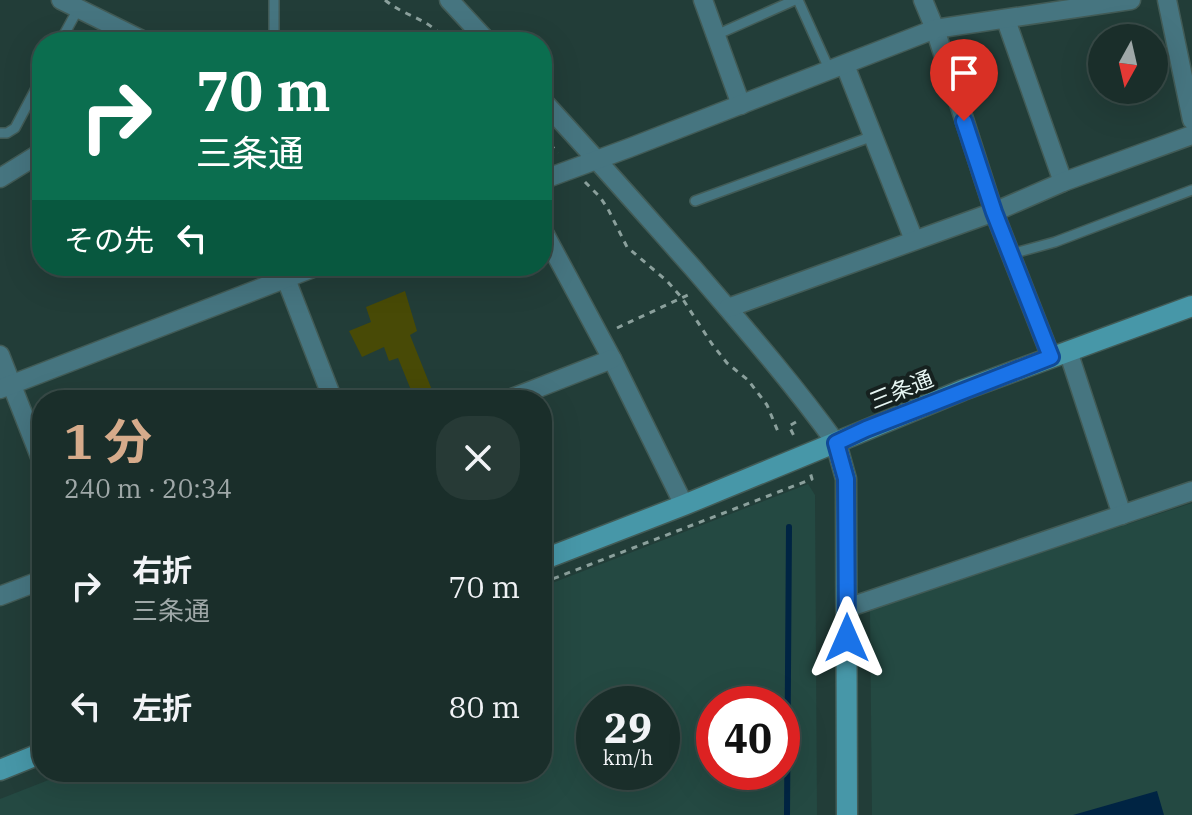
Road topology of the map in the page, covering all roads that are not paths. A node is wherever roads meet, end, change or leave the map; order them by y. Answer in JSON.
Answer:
{"nodes":[{"id":1,"x":61,"y":0,"type":"edge"},
{"id":2,"x":274,"y":0,"type":"edge"},
{"id":3,"x":449,"y":0,"type":"edge"},
{"id":4,"x":703,"y":0,"type":"edge"},
{"id":5,"x":797,"y":0,"type":"edge"},
{"id":6,"x":923,"y":0,"type":"edge"},
{"id":7,"x":1131,"y":0,"type":"edge"},
{"id":8,"x":1167,"y":0,"type":"edge"},
{"id":9,"x":78,"y":9,"type":"junction"},
{"id":10,"x":1006,"y":20,"type":"junction"},
{"id":11,"x":935,"y":29,"type":"junction"},
{"id":12,"x":65,"y":32,"type":"edge"},
{"id":13,"x":120,"y":32,"type":"edge"},
{"id":14,"x":274,"y":32,"type":"edge"},
{"id":15,"x":479,"y":32,"type":"edge"},
{"id":16,"x":716,"y":35,"type":"junction"},
{"id":17,"x":838,"y":68,"type":"junction"},
{"id":18,"x":32,"y":96,"type":"edge"},
{"id":19,"x":741,"y":105,"type":"junction"},
{"id":20,"x":552,"y":111,"type":"edge"},
{"id":21,"x":1192,"y":120,"type":"edge"},
{"id":22,"x":0,"y":133,"type":"edge"},
{"id":23,"x":1192,"y":135,"type":"edge"},
{"id":24,"x":873,"y":136,"type":"junction"},
{"id":25,"x":32,"y":158,"type":"edge"},
{"id":26,"x":597,"y":159,"type":"junction"},
{"id":27,"x":552,"y":176,"type":"edge"},
{"id":28,"x":0,"y":178,"type":"edge"},
{"id":29,"x":1063,"y":182,"type":"junction"},
{"id":30,"x":1192,"y":190,"type":"edge"},
{"id":31,"x":695,"y":201,"type":"dead end"},
{"id":32,"x":994,"y":212,"type":"junction"},
{"id":33,"x":914,"y":240,"type":"junction"},
{"id":34,"x":552,"y":248,"type":"edge"},
{"id":35,"x":1011,"y":254,"type":"junction"},
{"id":36,"x":292,"y":276,"type":"edge"},
{"id":37,"x":286,"y":279,"type":"junction"},
{"id":38,"x":1192,"y":306,"type":"edge"},
{"id":39,"x":728,"y":308,"type":"junction"},
{"id":40,"x":1060,"y":354,"type":"junction"},
{"id":41,"x":0,"y":355,"type":"edge"},
{"id":42,"x":612,"y":359,"type":"junction"},
{"id":43,"x":6,"y":387,"type":"edge"},
{"id":44,"x":329,"y":390,"type":"edge"},
{"id":45,"x":533,"y":390,"type":"edge"},
{"id":46,"x":32,"y":441,"type":"edge"},
{"id":47,"x":836,"y":443,"type":"junction"},
{"id":48,"x":1192,"y":491,"type":"edge"},
{"id":49,"x":684,"y":505,"type":"junction"},
{"id":50,"x":1122,"y":515,"type":"junction"},
{"id":51,"x":552,"y":556,"type":"edge"},
{"id":52,"x":32,"y":584,"type":"edge"},
{"id":53,"x":0,"y":596,"type":"edge"},
{"id":54,"x":847,"y":608,"type":"junction"},
{"id":55,"x":32,"y":757,"type":"edge"},
{"id":56,"x":0,"y":770,"type":"edge"},
{"id":57,"x":847,"y":815,"type":"edge"}],
"edges":[{"from":1,"to":9,"type":"street"},
{"from":2,"to":14,"type":"lane"},
{"from":3,"to":15,"type":"street"},
{"from":4,"to":16,"type":"street"},
{"from":5,"to":16,"type":"lane"},
{"from":5,"to":17,"type":"lane"},
{"from":6,"to":11,"type":"street"},
{"from":7,"to":10,"type":"street"},
{"from":8,"to":21,"type":"street"},
{"from":9,"to":12,"type":"lane"},
{"from":9,"to":13,"type":"street"},
{"from":10,"to":11,"type":"street"},
{"from":10,"to":29,"type":"street"},
{"from":11,"to":17,"type":"street"},
{"from":11,"to":32,"type":"street"},
{"from":16,"to":19,"type":"street"},
{"from":17,"to":19,"type":"street"},
{"from":17,"to":24,"type":"street"},
{"from":18,"to":22,"type":"lane"},
{"from":19,"to":26,"type":"street"},
{"from":20,"to":26,"type":"street"},
{"from":23,"to":29,"type":"street"},
{"from":24,"to":31,"type":"lane"},
{"from":24,"to":33,"type":"street"},
{"from":25,"to":28,"type":"street"},
{"from":26,"to":27,"type":"street"},
{"from":26,"to":39,"type":"street"},
{"from":29,"to":32,"type":"street"},
{"from":30,"to":35,"type":"lane"},
{"from":32,"to":33,"type":"street"},
{"from":32,"to":35,"type":"street"},
{"from":33,"to":39,"type":"street"},
{"from":34,"to":42,"type":"street"},
{"from":35,"to":40,"type":"street"},
{"from":36,"to":37,"type":"street"},
{"from":37,"to":43,"type":"street"},
{"from":37,"to":44,"type":"street"},
{"from":38,"to":40,"type":"street","name":"三条通"},
{"from":39,"to":47,"type":"street"},
{"from":40,"to":47,"type":"street","name":"三条通"},
{"from":40,"to":50,"type":"street"},
{"from":41,"to":43,"type":"street"},
{"from":42,"to":45,"type":"street"},
{"from":42,"to":49,"type":"street"},
{"from":43,"to":46,"type":"street"},
{"from":47,"to":49,"type":"street","name":"三条通"},
{"from":47,"to":54,"type":"street"},
{"from":48,"to":50,"type":"street"},
{"from":49,"to":51,"type":"street","name":"三条通"},
{"from":50,"to":54,"type":"street"},
{"from":52,"to":53,"type":"street"},
{"from":54,"to":57,"type":"street"},
{"from":55,"to":56,"type":"street"}]}
